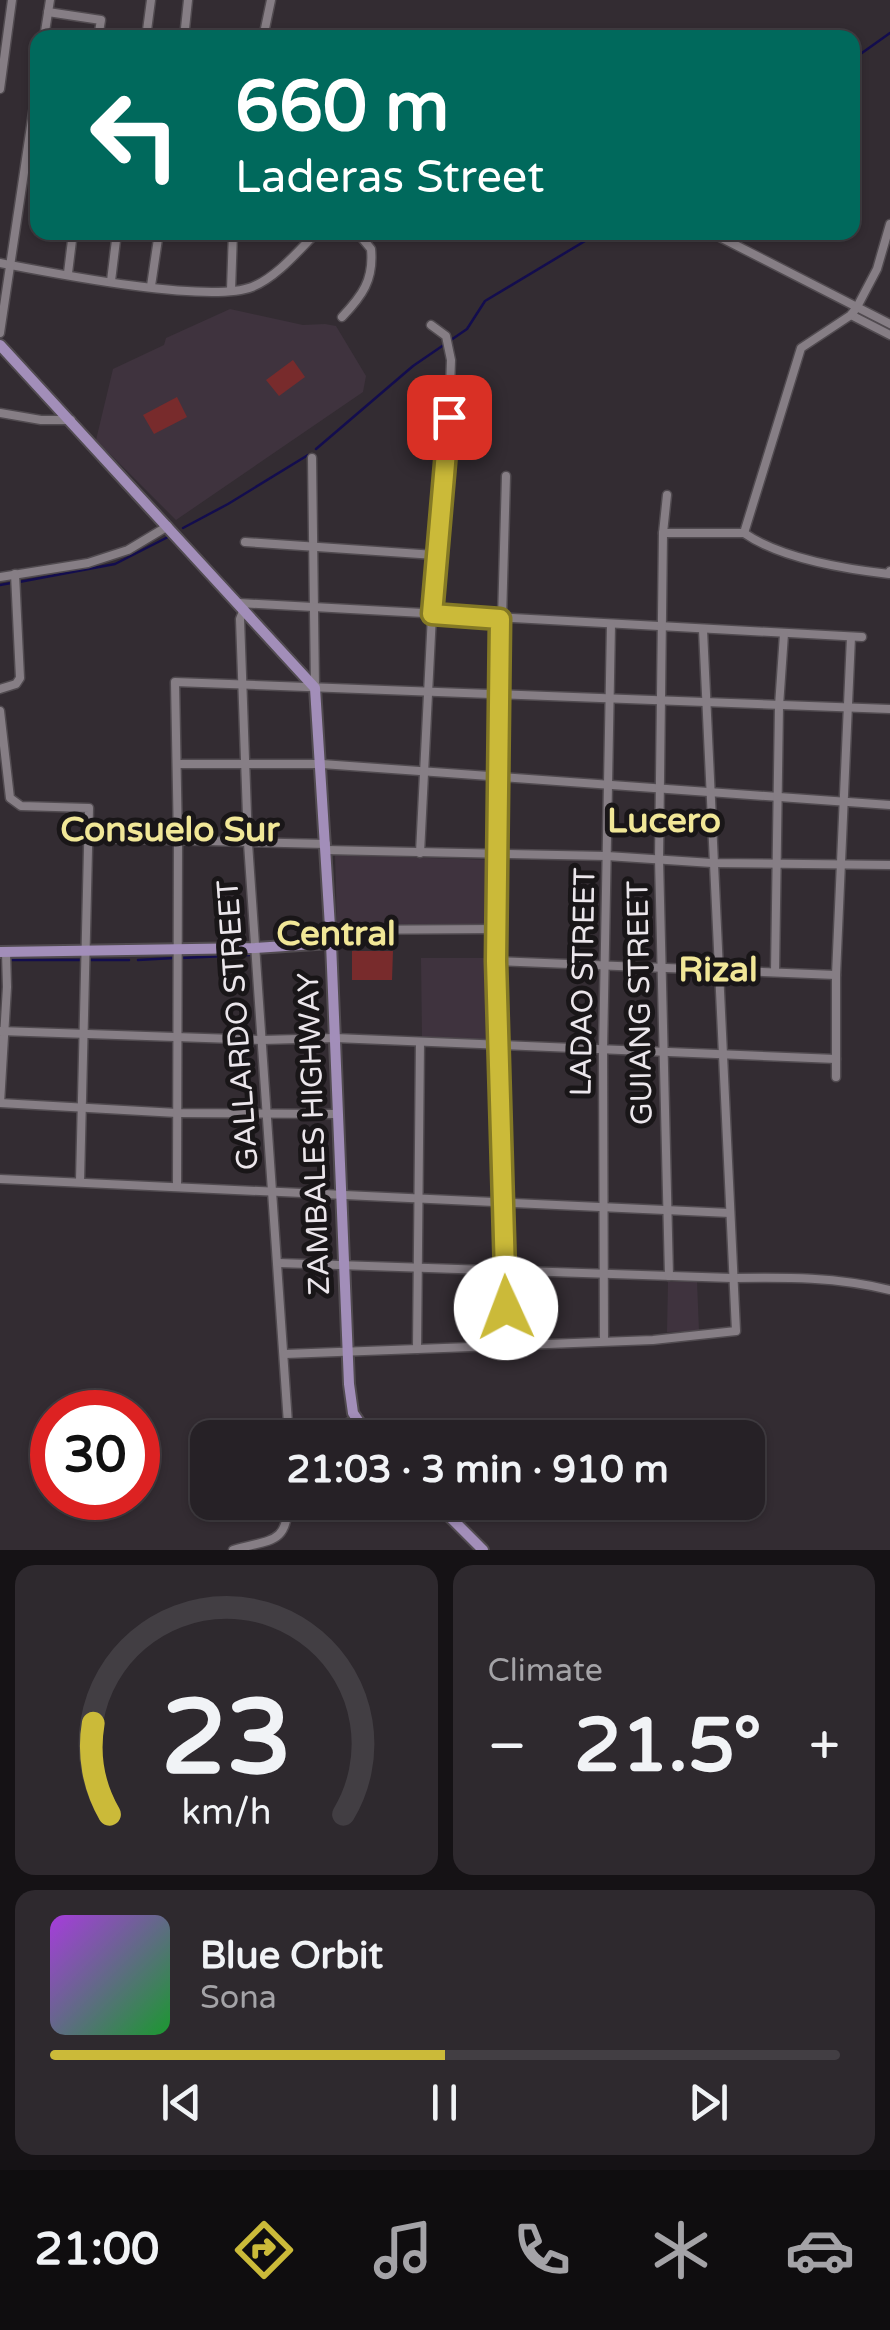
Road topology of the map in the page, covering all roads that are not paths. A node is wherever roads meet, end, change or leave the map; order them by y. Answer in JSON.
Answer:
{"nodes":[{"id":1,"x":12,"y":0,"type":"edge"},
{"id":2,"x":50,"y":0,"type":"edge"},
{"id":3,"x":150,"y":0,"type":"edge"},
{"id":4,"x":188,"y":0,"type":"edge"},
{"id":5,"x":270,"y":0,"type":"edge"},
{"id":6,"x":48,"y":12,"type":"junction"},
{"id":7,"x":45,"y":30,"type":"edge"},
{"id":8,"x":99,"y":30,"type":"edge"},
{"id":9,"x":147,"y":30,"type":"edge"},
{"id":10,"x":185,"y":30,"type":"edge"},
{"id":11,"x":264,"y":30,"type":"edge"},
{"id":12,"x":0,"y":90,"type":"edge"},
{"id":13,"x":30,"y":125,"type":"edge"},
{"id":14,"x":890,"y":224,"type":"edge"},
{"id":15,"x":72,"y":240,"type":"edge"},
{"id":16,"x":117,"y":240,"type":"edge"},
{"id":17,"x":157,"y":240,"type":"edge"},
{"id":18,"x":233,"y":240,"type":"edge"},
{"id":19,"x":305,"y":240,"type":"edge"},
{"id":20,"x":309,"y":240,"type":"edge"},
{"id":21,"x":364,"y":240,"type":"edge"},
{"id":22,"x":725,"y":240,"type":"edge"},
{"id":23,"x":304,"y":245,"type":"junction"},
{"id":24,"x":5,"y":264,"type":"edge"},
{"id":25,"x":68,"y":273,"type":"junction"},
{"id":26,"x":111,"y":281,"type":"junction"},
{"id":27,"x":151,"y":286,"type":"junction"},
{"id":28,"x":231,"y":290,"type":"junction"},
{"id":29,"x":854,"y":311,"type":"junction"},
{"id":30,"x":342,"y":317,"type":"dead end"},
{"id":31,"x":890,"y":324,"type":"edge"},
{"id":32,"x":431,"y":325,"type":"dead end"},
{"id":33,"x":0,"y":333,"type":"edge"},
{"id":34,"x":890,"y":335,"type":"edge"},
{"id":35,"x":0,"y":345,"type":"edge"},
{"id":36,"x":0,"y":413,"type":"edge"},
{"id":37,"x":71,"y":420,"type":"junction"},
{"id":38,"x":312,"y":458,"type":"dead end"},
{"id":39,"x":506,"y":476,"type":"dead end"},
{"id":40,"x":667,"y":495,"type":"dead end"},
{"id":41,"x":168,"y":526,"type":"junction"},
{"id":42,"x":744,"y":532,"type":"junction"},
{"id":43,"x":663,"y":533,"type":"junction"},
{"id":44,"x":244,"y":542,"type":"dead end"},
{"id":45,"x":311,"y":547,"type":"junction"},
{"id":46,"x":436,"y":555,"type":"junction"},
{"id":47,"x":890,"y":570,"type":"edge"},
{"id":48,"x":0,"y":576,"type":"edge"},
{"id":49,"x":16,"y":578,"type":"junction"},
{"id":50,"x":241,"y":606,"type":"junction"},
{"id":51,"x":312,"y":607,"type":"junction"},
{"id":52,"x":432,"y":614,"type":"junction"},
{"id":53,"x":501,"y":619,"type":"junction"},
{"id":54,"x":612,"y":624,"type":"junction"},
{"id":55,"x":660,"y":626,"type":"junction"},
{"id":56,"x":703,"y":630,"type":"junction"},
{"id":57,"x":784,"y":634,"type":"junction"},
{"id":58,"x":851,"y":637,"type":"junction"},
{"id":59,"x":862,"y":637,"type":"dead end"},
{"id":60,"x":243,"y":686,"type":"junction"},
{"id":61,"x":315,"y":688,"type":"junction"},
{"id":62,"x":0,"y":689,"type":"edge"},
{"id":63,"x":428,"y":692,"type":"junction"},
{"id":64,"x":499,"y":696,"type":"junction"},
{"id":65,"x":609,"y":699,"type":"junction"},
{"id":66,"x":660,"y":701,"type":"junction"},
{"id":67,"x":706,"y":703,"type":"junction"},
{"id":68,"x":779,"y":706,"type":"junction"},
{"id":69,"x":848,"y":708,"type":"junction"},
{"id":70,"x":890,"y":710,"type":"edge"},
{"id":71,"x":0,"y":711,"type":"edge"},
{"id":72,"x":246,"y":763,"type":"junction"},
{"id":73,"x":177,"y":764,"type":"junction"},
{"id":74,"x":322,"y":764,"type":"junction"},
{"id":75,"x":424,"y":773,"type":"junction"},
{"id":76,"x":498,"y":778,"type":"junction"},
{"id":77,"x":608,"y":787,"type":"junction"},
{"id":78,"x":660,"y":789,"type":"junction"},
{"id":79,"x":710,"y":792,"type":"junction"},
{"id":80,"x":778,"y":796,"type":"junction"},
{"id":81,"x":846,"y":802,"type":"junction"},
{"id":82,"x":890,"y":806,"type":"edge"},
{"id":83,"x":88,"y":838,"type":"junction"},
{"id":84,"x":178,"y":842,"type":"junction"},
{"id":85,"x":248,"y":842,"type":"junction"},
{"id":86,"x":326,"y":847,"type":"junction"},
{"id":87,"x":420,"y":853,"type":"junction"},
{"id":88,"x":496,"y":856,"type":"junction"},
{"id":89,"x":607,"y":856,"type":"junction"},
{"id":90,"x":659,"y":859,"type":"junction"},
{"id":91,"x":712,"y":863,"type":"junction"},
{"id":92,"x":777,"y":864,"type":"junction"},
{"id":93,"x":840,"y":865,"type":"junction"},
{"id":94,"x":890,"y":865,"type":"edge"},
{"id":95,"x":496,"y":929,"type":"junction"},
{"id":96,"x":330,"y":930,"type":"junction"},
{"id":97,"x":331,"y":943,"type":"junction"},
{"id":98,"x":308,"y":944,"type":"junction"},
{"id":99,"x":255,"y":948,"type":"junction"},
{"id":100,"x":177,"y":949,"type":"junction"},
{"id":101,"x":3,"y":952,"type":"edge"},
{"id":102,"x":86,"y":952,"type":"junction"},
{"id":103,"x":496,"y":961,"type":"junction"},
{"id":104,"x":332,"y":966,"type":"junction"},
{"id":105,"x":607,"y":966,"type":"junction"},
{"id":106,"x":661,"y":968,"type":"junction"},
{"id":107,"x":717,"y":970,"type":"junction"},
{"id":108,"x":775,"y":972,"type":"junction"},
{"id":109,"x":836,"y":975,"type":"junction"},
{"id":110,"x":3,"y":1031,"type":"edge"},
{"id":111,"x":83,"y":1035,"type":"junction"},
{"id":112,"x":177,"y":1037,"type":"junction"},
{"id":113,"x":335,"y":1038,"type":"junction"},
{"id":114,"x":262,"y":1040,"type":"junction"},
{"id":115,"x":420,"y":1042,"type":"junction"},
{"id":116,"x":498,"y":1045,"type":"junction"},
{"id":117,"x":604,"y":1051,"type":"junction"},
{"id":118,"x":664,"y":1053,"type":"junction"},
{"id":119,"x":721,"y":1056,"type":"junction"},
{"id":120,"x":836,"y":1059,"type":"junction"},
{"id":121,"x":836,"y":1077,"type":"dead end"},
{"id":122,"x":0,"y":1104,"type":"edge"},
{"id":123,"x":79,"y":1108,"type":"junction"},
{"id":124,"x":177,"y":1113,"type":"junction"},
{"id":125,"x":338,"y":1114,"type":"junction"},
{"id":126,"x":267,"y":1115,"type":"junction"},
{"id":127,"x":0,"y":1179,"type":"edge"},
{"id":128,"x":80,"y":1181,"type":"junction"},
{"id":129,"x":176,"y":1186,"type":"junction"},
{"id":130,"x":272,"y":1191,"type":"junction"},
{"id":131,"x":342,"y":1193,"type":"junction"},
{"id":132,"x":417,"y":1198,"type":"junction"},
{"id":133,"x":504,"y":1202,"type":"junction"},
{"id":134,"x":604,"y":1206,"type":"junction"},
{"id":135,"x":666,"y":1210,"type":"junction"},
{"id":136,"x":730,"y":1213,"type":"junction"},
{"id":137,"x":278,"y":1264,"type":"junction"},
{"id":138,"x":344,"y":1265,"type":"junction"},
{"id":139,"x":417,"y":1269,"type":"junction"},
{"id":140,"x":505,"y":1271,"type":"junction"},
{"id":141,"x":604,"y":1274,"type":"junction"},
{"id":142,"x":669,"y":1276,"type":"junction"},
{"id":143,"x":732,"y":1278,"type":"junction"},
{"id":144,"x":890,"y":1290,"type":"edge"},
{"id":145,"x":604,"y":1341,"type":"junction"},
{"id":146,"x":508,"y":1346,"type":"junction"},
{"id":147,"x":417,"y":1349,"type":"junction"},
{"id":148,"x":347,"y":1351,"type":"junction"},
{"id":149,"x":284,"y":1354,"type":"junction"},
{"id":150,"x":289,"y":1420,"type":"edge"},
{"id":151,"x":356,"y":1420,"type":"edge"},
{"id":152,"x":288,"y":1520,"type":"edge"},
{"id":153,"x":452,"y":1520,"type":"edge"},
{"id":154,"x":233,"y":1550,"type":"edge"},
{"id":155,"x":482,"y":1550,"type":"edge"}],
"edges":[{"from":1,"to":12,"type":"street"},
{"from":2,"to":6,"type":"street"},
{"from":3,"to":9,"type":"street"},
{"from":4,"to":10,"type":"street"},
{"from":5,"to":11,"type":"street"},
{"from":6,"to":7,"type":"street"},
{"from":6,"to":8,"type":"street"},
{"from":13,"to":24,"type":"street"},
{"from":14,"to":29,"type":"street"},
{"from":15,"to":25,"type":"street"},
{"from":16,"to":26,"type":"street"},
{"from":17,"to":27,"type":"street"},
{"from":18,"to":28,"type":"street"},
{"from":19,"to":23,"type":"street"},
{"from":20,"to":23,"type":"street"},
{"from":21,"to":30,"type":"street"},
{"from":22,"to":29,"type":"street"},
{"from":23,"to":28,"type":"street"},
{"from":24,"to":25,"type":"street"},
{"from":24,"to":33,"type":"street"},
{"from":25,"to":26,"type":"street"},
{"from":26,"to":27,"type":"street"},
{"from":27,"to":28,"type":"street"},
{"from":29,"to":31,"type":"street"},
{"from":29,"to":34,"type":"street"},
{"from":29,"to":42,"type":"street"},
{"from":32,"to":46,"type":"street"},
{"from":35,"to":37,"type":"main road"},
{"from":36,"to":37,"type":"street"},
{"from":37,"to":41,"type":"main road"},
{"from":38,"to":45,"type":"street"},
{"from":39,"to":53,"type":"street"},
{"from":40,"to":43,"type":"street","name":"GUIANG STREET"},
{"from":41,"to":49,"type":"street"},
{"from":41,"to":50,"type":"main road"},
{"from":42,"to":43,"type":"street"},
{"from":42,"to":47,"type":"street"},
{"from":43,"to":55,"type":"street","name":"GUIANG STREET"},
{"from":44,"to":45,"type":"street"},
{"from":45,"to":46,"type":"street"},
{"from":45,"to":51,"type":"street"},
{"from":46,"to":52,"type":"street"},
{"from":48,"to":49,"type":"street"},
{"from":49,"to":62,"type":"street"},
{"from":50,"to":51,"type":"street"},
{"from":50,"to":60,"type":"street","name":"GALLARDO STREET"},
{"from":50,"to":61,"type":"main road"},
{"from":51,"to":52,"type":"street"},
{"from":51,"to":61,"type":"street"},
{"from":52,"to":53,"type":"street"},
{"from":52,"to":63,"type":"street"},
{"from":53,"to":54,"type":"street"},
{"from":53,"to":64,"type":"street"},
{"from":54,"to":55,"type":"street"},
{"from":54,"to":65,"type":"street","name":"LADAO STREET"},
{"from":55,"to":56,"type":"street"},
{"from":55,"to":66,"type":"street","name":"GUIANG STREET"},
{"from":56,"to":57,"type":"street"},
{"from":56,"to":67,"type":"street"},
{"from":57,"to":58,"type":"street"},
{"from":57,"to":68,"type":"street"},
{"from":58,"to":59,"type":"street"},
{"from":58,"to":69,"type":"street"},
{"from":60,"to":61,"type":"street"},
{"from":60,"to":72,"type":"street","name":"GALLARDO STREET"},
{"from":60,"to":73,"type":"street"},
{"from":61,"to":63,"type":"street"},
{"from":61,"to":74,"type":"main road","name":"ZAMBALES HIGHWAY"},
{"from":63,"to":64,"type":"street"},
{"from":63,"to":75,"type":"street"},
{"from":64,"to":65,"type":"street"},
{"from":64,"to":76,"type":"street"},
{"from":65,"to":66,"type":"street"},
{"from":65,"to":77,"type":"street","name":"LADAO STREET"},
{"from":66,"to":67,"type":"street"},
{"from":66,"to":78,"type":"street","name":"GUIANG STREET"},
{"from":67,"to":68,"type":"street"},
{"from":67,"to":79,"type":"street"},
{"from":68,"to":69,"type":"street"},
{"from":68,"to":80,"type":"street"},
{"from":69,"to":70,"type":"street"},
{"from":69,"to":81,"type":"street"},
{"from":71,"to":83,"type":"street"},
{"from":72,"to":73,"type":"street"},
{"from":72,"to":74,"type":"street"},
{"from":72,"to":85,"type":"street","name":"GALLARDO STREET"},
{"from":73,"to":84,"type":"street"},
{"from":74,"to":75,"type":"street"},
{"from":74,"to":86,"type":"main road","name":"ZAMBALES HIGHWAY"},
{"from":75,"to":76,"type":"street"},
{"from":75,"to":87,"type":"street"},
{"from":76,"to":77,"type":"street"},
{"from":76,"to":88,"type":"street"},
{"from":77,"to":78,"type":"street"},
{"from":77,"to":89,"type":"street","name":"LADAO STREET"},
{"from":78,"to":79,"type":"street"},
{"from":78,"to":90,"type":"street","name":"GUIANG STREET"},
{"from":79,"to":80,"type":"street"},
{"from":79,"to":91,"type":"street"},
{"from":80,"to":81,"type":"street"},
{"from":80,"to":92,"type":"street"},
{"from":81,"to":82,"type":"street"},
{"from":81,"to":93,"type":"street"},
{"from":83,"to":84,"type":"street"},
{"from":83,"to":102,"type":"street"},
{"from":84,"to":85,"type":"street"},
{"from":84,"to":100,"type":"street"},
{"from":85,"to":86,"type":"street"},
{"from":85,"to":99,"type":"street","name":"GALLARDO STREET"},
{"from":86,"to":87,"type":"street"},
{"from":86,"to":96,"type":"main road","name":"ZAMBALES HIGHWAY"},
{"from":87,"to":88,"type":"street"},
{"from":88,"to":89,"type":"street"},
{"from":88,"to":95,"type":"street"},
{"from":89,"to":90,"type":"street"},
{"from":89,"to":105,"type":"street","name":"LADAO STREET"},
{"from":90,"to":91,"type":"street"},
{"from":90,"to":106,"type":"street","name":"GUIANG STREET"},
{"from":91,"to":92,"type":"street"},
{"from":91,"to":107,"type":"street"},
{"from":92,"to":93,"type":"street"},
{"from":92,"to":108,"type":"street"},
{"from":93,"to":94,"type":"street"},
{"from":93,"to":109,"type":"street"},
{"from":95,"to":96,"type":"street"},
{"from":95,"to":103,"type":"street"},
{"from":96,"to":97,"type":"main road","name":"ZAMBALES HIGHWAY"},
{"from":97,"to":98,"type":"main road"},
{"from":97,"to":104,"type":"main road","name":"ZAMBALES HIGHWAY"},
{"from":98,"to":99,"type":"main road"},
{"from":98,"to":104,"type":"main road"},
{"from":99,"to":100,"type":"main road"},
{"from":99,"to":114,"type":"street","name":"GALLARDO STREET"},
{"from":100,"to":102,"type":"main road"},
{"from":100,"to":112,"type":"street"},
{"from":101,"to":102,"type":"main road"},
{"from":101,"to":110,"type":"street"},
{"from":102,"to":111,"type":"street"},
{"from":103,"to":105,"type":"street"},
{"from":103,"to":116,"type":"street"},
{"from":104,"to":113,"type":"main road","name":"ZAMBALES HIGHWAY"},
{"from":105,"to":106,"type":"street"},
{"from":105,"to":117,"type":"street","name":"LADAO STREET"},
{"from":106,"to":107,"type":"street"},
{"from":106,"to":118,"type":"street","name":"GUIANG STREET"},
{"from":107,"to":108,"type":"street"},
{"from":107,"to":119,"type":"street"},
{"from":108,"to":109,"type":"street"},
{"from":109,"to":120,"type":"street"},
{"from":110,"to":111,"type":"street"},
{"from":110,"to":122,"type":"street"},
{"from":111,"to":112,"type":"street"},
{"from":111,"to":123,"type":"street"},
{"from":112,"to":114,"type":"street"},
{"from":112,"to":124,"type":"street"},
{"from":113,"to":114,"type":"street"},
{"from":113,"to":115,"type":"street"},
{"from":113,"to":125,"type":"main road","name":"ZAMBALES HIGHWAY"},
{"from":114,"to":126,"type":"street","name":"GALLARDO STREET"},
{"from":115,"to":116,"type":"street"},
{"from":115,"to":132,"type":"street"},
{"from":116,"to":117,"type":"street"},
{"from":116,"to":133,"type":"street"},
{"from":117,"to":118,"type":"street"},
{"from":117,"to":134,"type":"street","name":"LADAO STREET"},
{"from":118,"to":119,"type":"street"},
{"from":118,"to":135,"type":"street","name":"GUIANG STREET"},
{"from":119,"to":120,"type":"street"},
{"from":119,"to":136,"type":"street"},
{"from":120,"to":121,"type":"street"},
{"from":122,"to":123,"type":"street"},
{"from":123,"to":124,"type":"street"},
{"from":123,"to":128,"type":"street"},
{"from":124,"to":126,"type":"street"},
{"from":124,"to":129,"type":"street"},
{"from":125,"to":126,"type":"street"},
{"from":125,"to":131,"type":"main road","name":"ZAMBALES HIGHWAY"},
{"from":126,"to":130,"type":"street","name":"GALLARDO STREET"},
{"from":127,"to":128,"type":"street"},
{"from":128,"to":129,"type":"street"},
{"from":129,"to":130,"type":"street"},
{"from":130,"to":131,"type":"street"},
{"from":130,"to":137,"type":"street","name":"GALLARDO STREET"},
{"from":131,"to":132,"type":"street"},
{"from":131,"to":138,"type":"main road","name":"ZAMBALES HIGHWAY"},
{"from":132,"to":133,"type":"street"},
{"from":132,"to":139,"type":"street"},
{"from":133,"to":134,"type":"street"},
{"from":133,"to":140,"type":"street"},
{"from":134,"to":135,"type":"street"},
{"from":134,"to":141,"type":"street","name":"LADAO STREET"},
{"from":135,"to":136,"type":"street"},
{"from":135,"to":142,"type":"street","name":"GUIANG STREET"},
{"from":136,"to":143,"type":"street"},
{"from":137,"to":138,"type":"street"},
{"from":137,"to":149,"type":"street","name":"GALLARDO STREET"},
{"from":138,"to":139,"type":"street"},
{"from":138,"to":148,"type":"main road","name":"ZAMBALES HIGHWAY"},
{"from":139,"to":140,"type":"street"},
{"from":139,"to":147,"type":"street"},
{"from":140,"to":141,"type":"street"},
{"from":140,"to":146,"type":"street"},
{"from":141,"to":142,"type":"street"},
{"from":141,"to":145,"type":"street","name":"LADAO STREET"},
{"from":142,"to":143,"type":"street"},
{"from":143,"to":144,"type":"street"},
{"from":143,"to":145,"type":"street"},
{"from":145,"to":146,"type":"street"},
{"from":146,"to":147,"type":"street"},
{"from":147,"to":148,"type":"street"},
{"from":148,"to":149,"type":"street"},
{"from":148,"to":151,"type":"main road","name":"ZAMBALES HIGHWAY"},
{"from":149,"to":150,"type":"street","name":"GALLARDO STREET"},
{"from":152,"to":154,"type":"street"},
{"from":153,"to":155,"type":"main road"}]}
